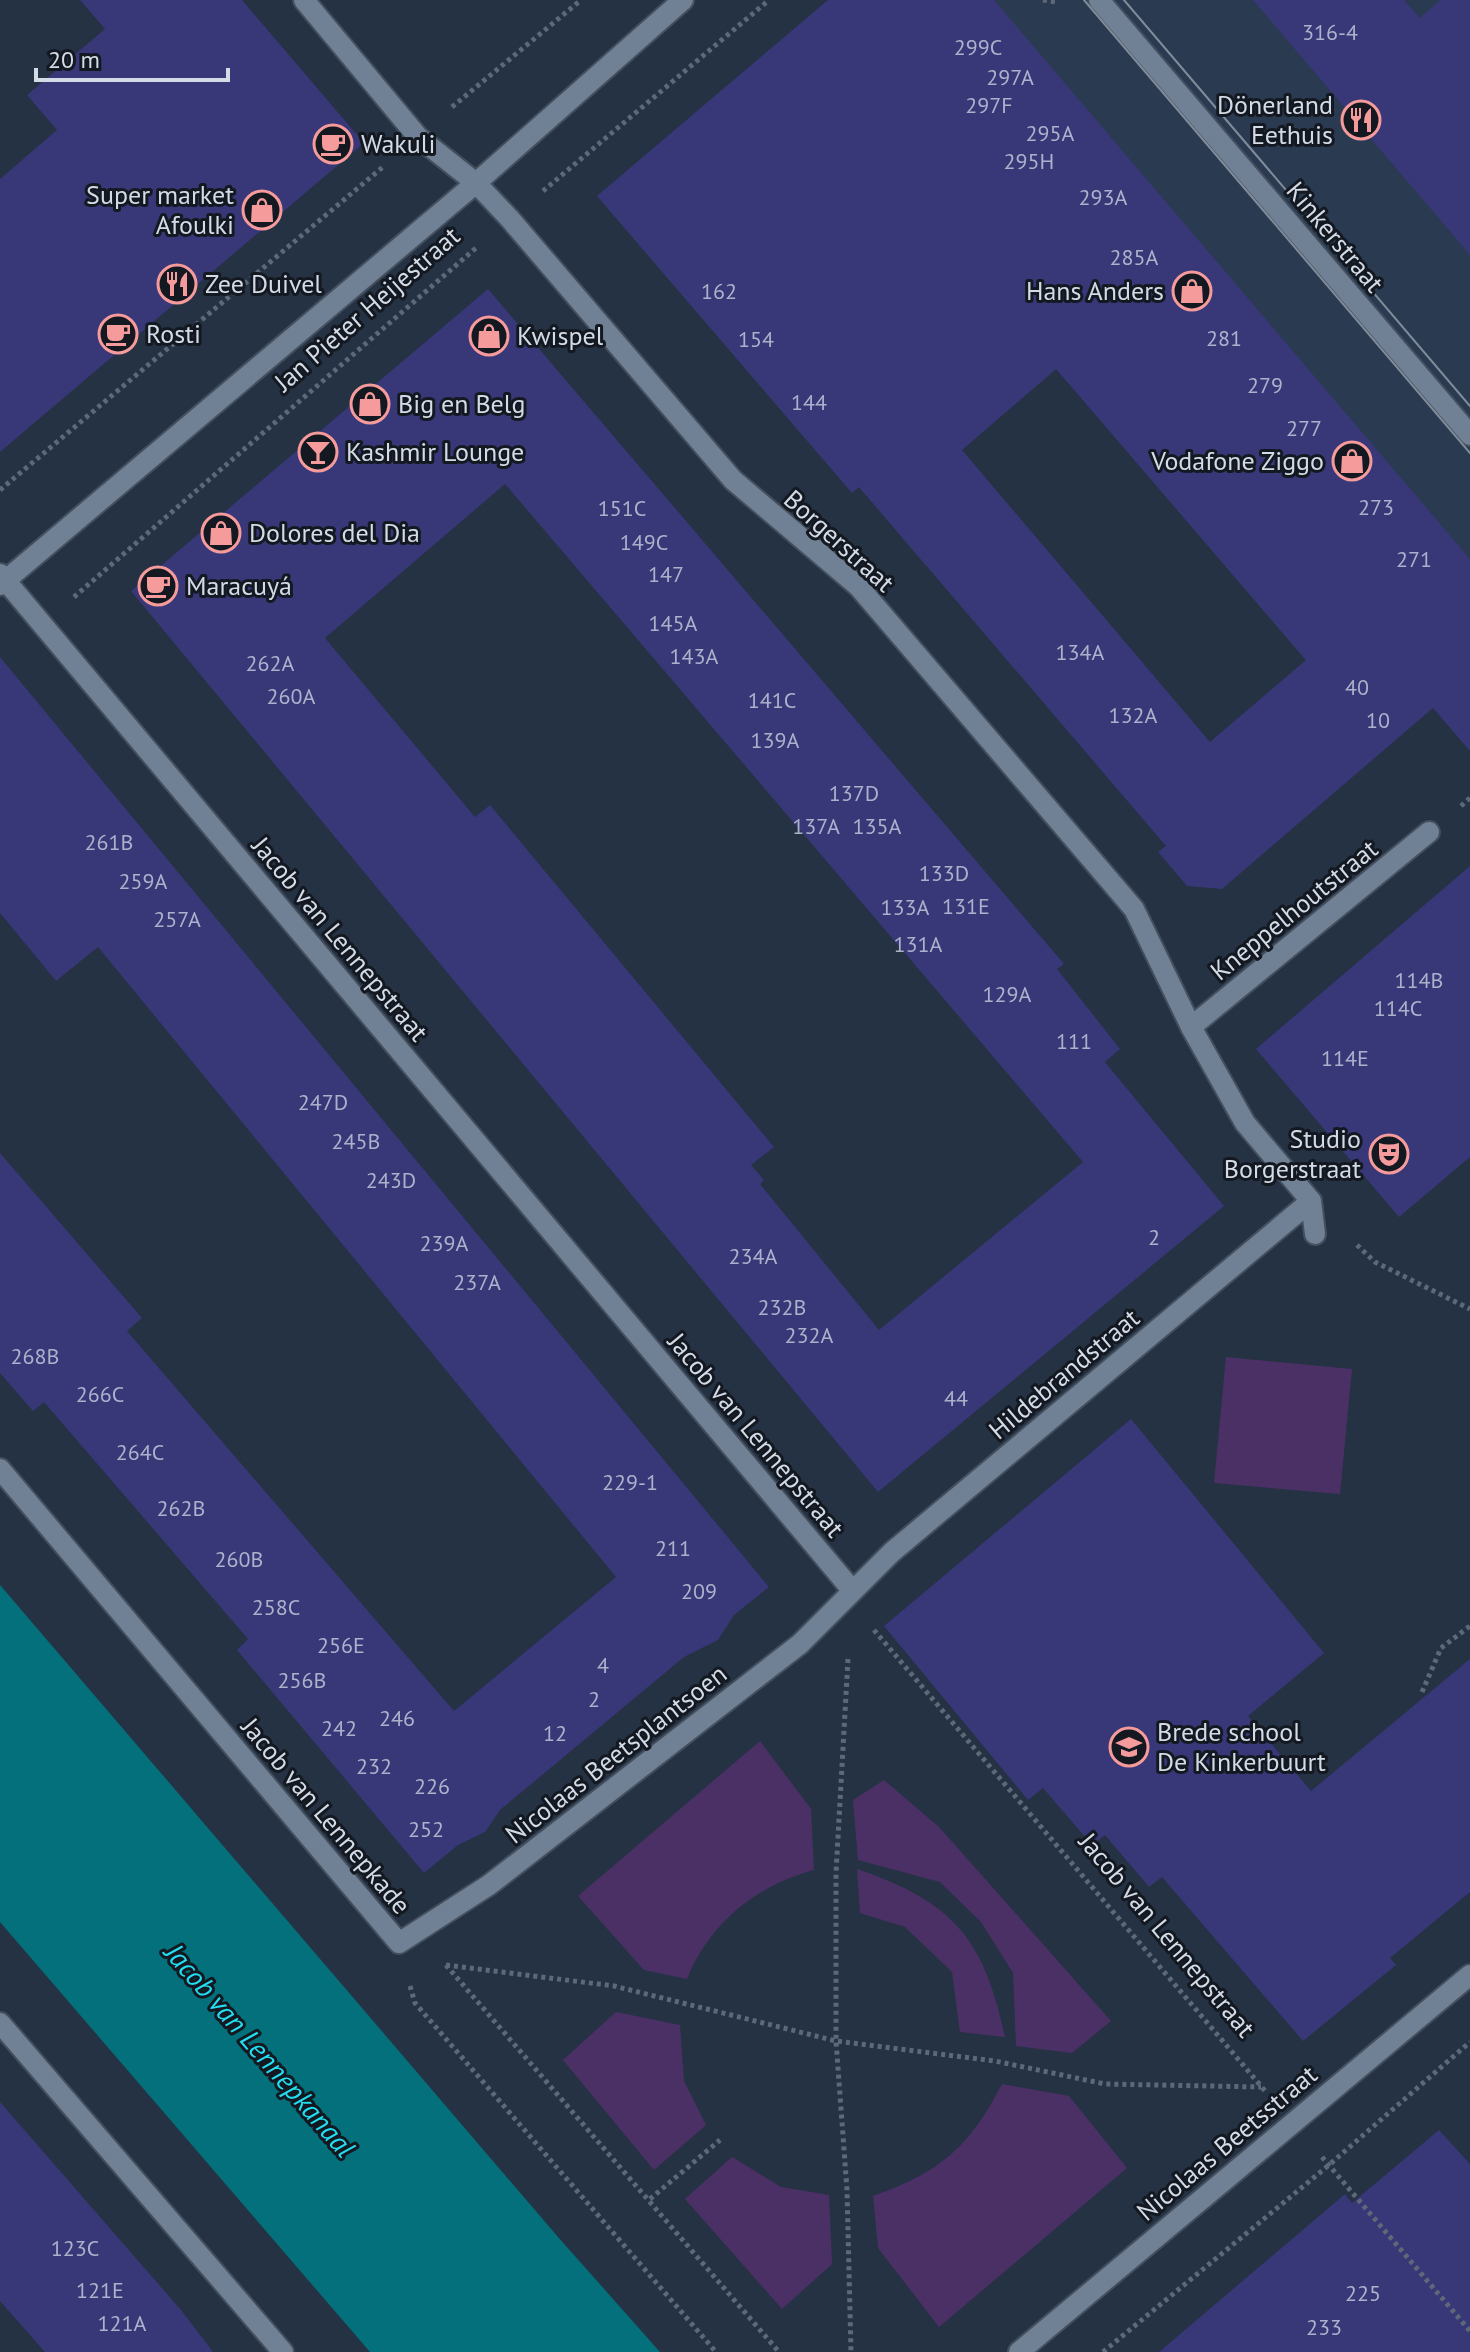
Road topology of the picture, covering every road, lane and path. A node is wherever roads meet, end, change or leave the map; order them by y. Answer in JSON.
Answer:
{"nodes":[{"id":1,"x":304,"y":0,"type":"edge"},
{"id":2,"x":581,"y":0,"type":"edge"},
{"id":3,"x":683,"y":0,"type":"edge"},
{"id":4,"x":769,"y":0,"type":"edge"},
{"id":5,"x":1099,"y":0,"type":"edge"},
{"id":6,"x":418,"y":137,"type":"junction"},
{"id":7,"x":476,"y":183,"type":"junction"},
{"id":8,"x":510,"y":219,"type":"junction"},
{"id":9,"x":1470,"y":435,"type":"edge"},
{"id":10,"x":0,"y":490,"type":"edge"},
{"id":11,"x":2,"y":580,"type":"edge"},
{"id":12,"x":42,"y":624,"type":"junction"},
{"id":13,"x":1429,"y":832,"type":"dead end"},
{"id":14,"x":1191,"y":1027,"type":"junction"},
{"id":15,"x":1311,"y":1201,"type":"junction"},
{"id":16,"x":1315,"y":1234,"type":"dead end"},
{"id":17,"x":1470,"y":1309,"type":"edge"},
{"id":18,"x":0,"y":1469,"type":"edge"},
{"id":19,"x":852,"y":1590,"type":"junction"},
{"id":20,"x":1470,"y":1626,"type":"edge"},
{"id":21,"x":1422,"y":1692,"type":"dead end"},
{"id":22,"x":417,"y":1930,"type":"junction"},
{"id":23,"x":399,"y":1943,"type":"junction"},
{"id":24,"x":446,"y":1965,"type":"junction"},
{"id":25,"x":1470,"y":1975,"type":"edge"},
{"id":26,"x":0,"y":2023,"type":"edge"},
{"id":27,"x":836,"y":2041,"type":"junction"},
{"id":28,"x":1470,"y":2042,"type":"edge"},
{"id":29,"x":1262,"y":2087,"type":"junction"},
{"id":30,"x":1292,"y":2121,"type":"junction"},
{"id":31,"x":720,"y":2140,"type":"dead end"},
{"id":32,"x":1329,"y":2165,"type":"junction"},
{"id":33,"x":650,"y":2199,"type":"junction"},
{"id":34,"x":1470,"y":2331,"type":"edge"},
{"id":35,"x":283,"y":2352,"type":"edge"},
{"id":36,"x":716,"y":2352,"type":"edge"},
{"id":37,"x":779,"y":2352,"type":"edge"},
{"id":38,"x":851,"y":2352,"type":"edge"},
{"id":39,"x":1019,"y":2352,"type":"edge"},
{"id":40,"x":1103,"y":2352,"type":"edge"}],
"edges":[{"from":1,"to":6,"type":"street","name":"Borgerstraat"},
{"from":2,"to":6,"type":"path"},
{"from":3,"to":7,"type":"street","name":"Jan Pieter Heijestraat"},
{"from":4,"to":8,"type":"path","name":"Jan Pieter Heijestraat"},
{"from":5,"to":9,"type":"street","name":"Kinkerstraat"},
{"from":6,"to":7,"type":"street","name":"Borgerstraat"},
{"from":6,"to":10,"type":"path"},
{"from":7,"to":8,"type":"street","name":"Borgerstraat"},
{"from":7,"to":11,"type":"street","name":"Jan Pieter Heijestraat"},
{"from":8,"to":12,"type":"path","name":"Jan Pieter Heijestraat"},
{"from":8,"to":14,"type":"street","name":"Borgerstraat"},
{"from":11,"to":12,"type":"street","name":"Jacob van Lennepstraat"},
{"from":12,"to":19,"type":"street","name":"Jacob van Lennepstraat"},
{"from":13,"to":14,"type":"street","name":"Kneppelhoutstraat"},
{"from":14,"to":15,"type":"street","name":"Borgerstraat"},
{"from":15,"to":16,"type":"street"},
{"from":15,"to":17,"type":"path"},
{"from":15,"to":19,"type":"street","name":"Hildebrandstraat"},
{"from":18,"to":23,"type":"street","name":"Jacob van Lennepkade"},
{"from":19,"to":22,"type":"street","name":"Nicolaas Beetsplantsoen"},
{"from":19,"to":27,"type":"path"},
{"from":19,"to":29,"type":"path","name":"Jacob van Lennepstraat"},
{"from":20,"to":21,"type":"path"},
{"from":22,"to":23,"type":"street","name":"Nicolaas Beetsplantsoen"},
{"from":22,"to":24,"type":"path"},
{"from":23,"to":36,"type":"path","name":"Jacob van Lennepkade"},
{"from":24,"to":27,"type":"path"},
{"from":24,"to":33,"type":"path"},
{"from":25,"to":30,"type":"street","name":"Nicolaas Beetsstraat"},
{"from":26,"to":35,"type":"street"},
{"from":27,"to":29,"type":"path"},
{"from":27,"to":38,"type":"path"},
{"from":28,"to":32,"type":"path"},
{"from":29,"to":30,"type":"path","name":"Jacob van Lennepstraat"},
{"from":30,"to":32,"type":"path","name":"Jacob van Lennepstraat"},
{"from":30,"to":39,"type":"street","name":"Nicolaas Beetsstraat"},
{"from":31,"to":33,"type":"path"},
{"from":32,"to":34,"type":"path","name":"Jacob van Lennepstraat"},
{"from":32,"to":40,"type":"path"},
{"from":33,"to":37,"type":"path"}]}
